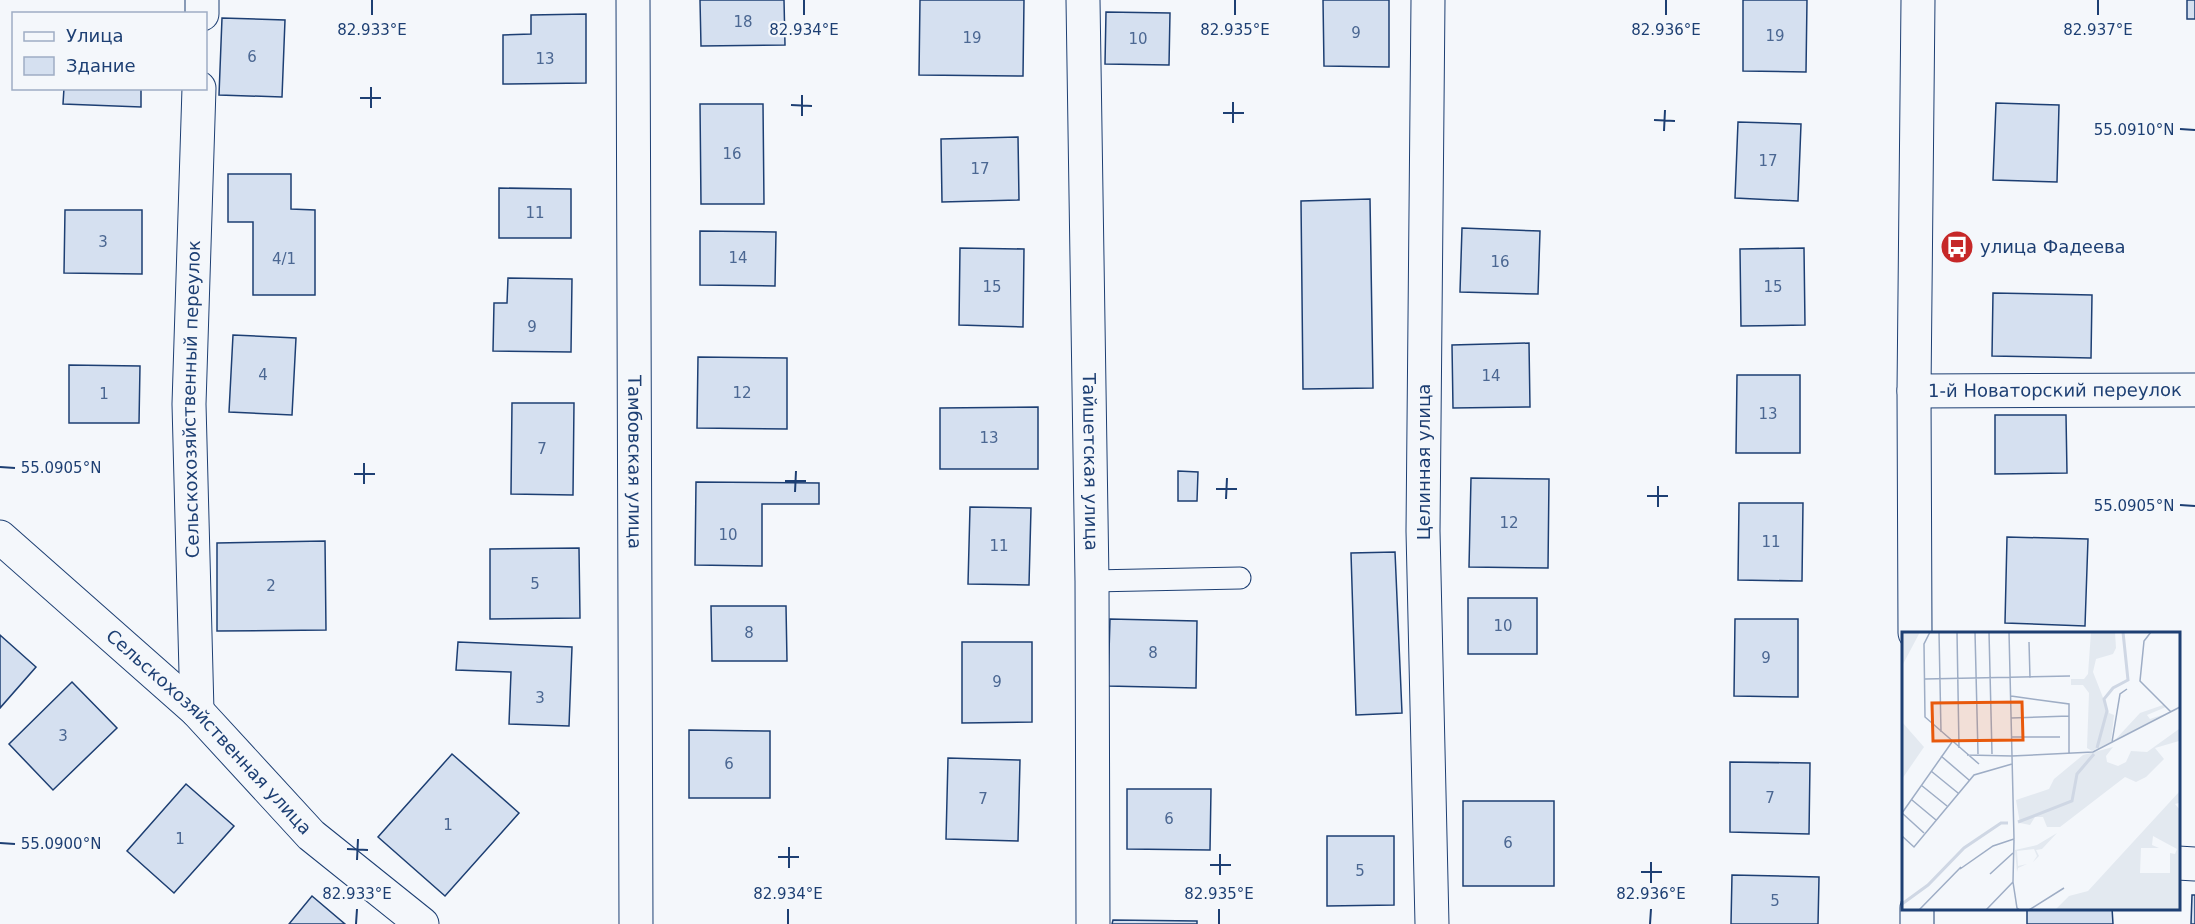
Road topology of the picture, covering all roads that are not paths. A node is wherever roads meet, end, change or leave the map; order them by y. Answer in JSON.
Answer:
{"nodes":[{"id":1,"x":633,"y":0,"type":"edge"},
{"id":2,"x":1083,"y":0,"type":"edge"},
{"id":3,"x":1428,"y":0,"type":"edge"},
{"id":4,"x":1918,"y":0,"type":"edge"},
{"id":5,"x":199,"y":90,"type":"edge"},
{"id":6,"x":2195,"y":390,"type":"edge"},
{"id":7,"x":1914,"y":391,"type":"junction"},
{"id":8,"x":0,"y":537,"type":"edge"},
{"id":9,"x":1240,"y":578,"type":"dead end"},
{"id":10,"x":1092,"y":581,"type":"junction"},
{"id":11,"x":1915,"y":632,"type":"edge"},
{"id":12,"x":197,"y":711,"type":"junction"},
{"id":13,"x":2180,"y":863,"type":"edge"},
{"id":14,"x":2195,"y":864,"type":"edge"},
{"id":15,"x":422,"y":924,"type":"edge"},
{"id":16,"x":636,"y":924,"type":"edge"},
{"id":17,"x":1093,"y":924,"type":"edge"},
{"id":18,"x":1432,"y":924,"type":"edge"}],
"edges":[{"from":1,"to":16,"type":"street","name":"Тамбовская улица"},
{"from":2,"to":10,"type":"street","name":"Тайшетская улица"},
{"from":3,"to":18,"type":"street","name":"Целинная улица"},
{"from":4,"to":7,"type":"street"},
{"from":5,"to":12,"type":"street","name":"Сельскохозяйственный переулок"},
{"from":6,"to":7,"type":"street","name":"1-й Новаторский переулок"},
{"from":7,"to":11,"type":"street"},
{"from":8,"to":12,"type":"street","name":"Сельскохозяйственная улица"},
{"from":9,"to":10,"type":"lane"},
{"from":10,"to":17,"type":"street","name":"Тайшетская улица"},
{"from":12,"to":15,"type":"street","name":"Сельскохозяйственная улица"},
{"from":13,"to":14,"type":"street"}]}
